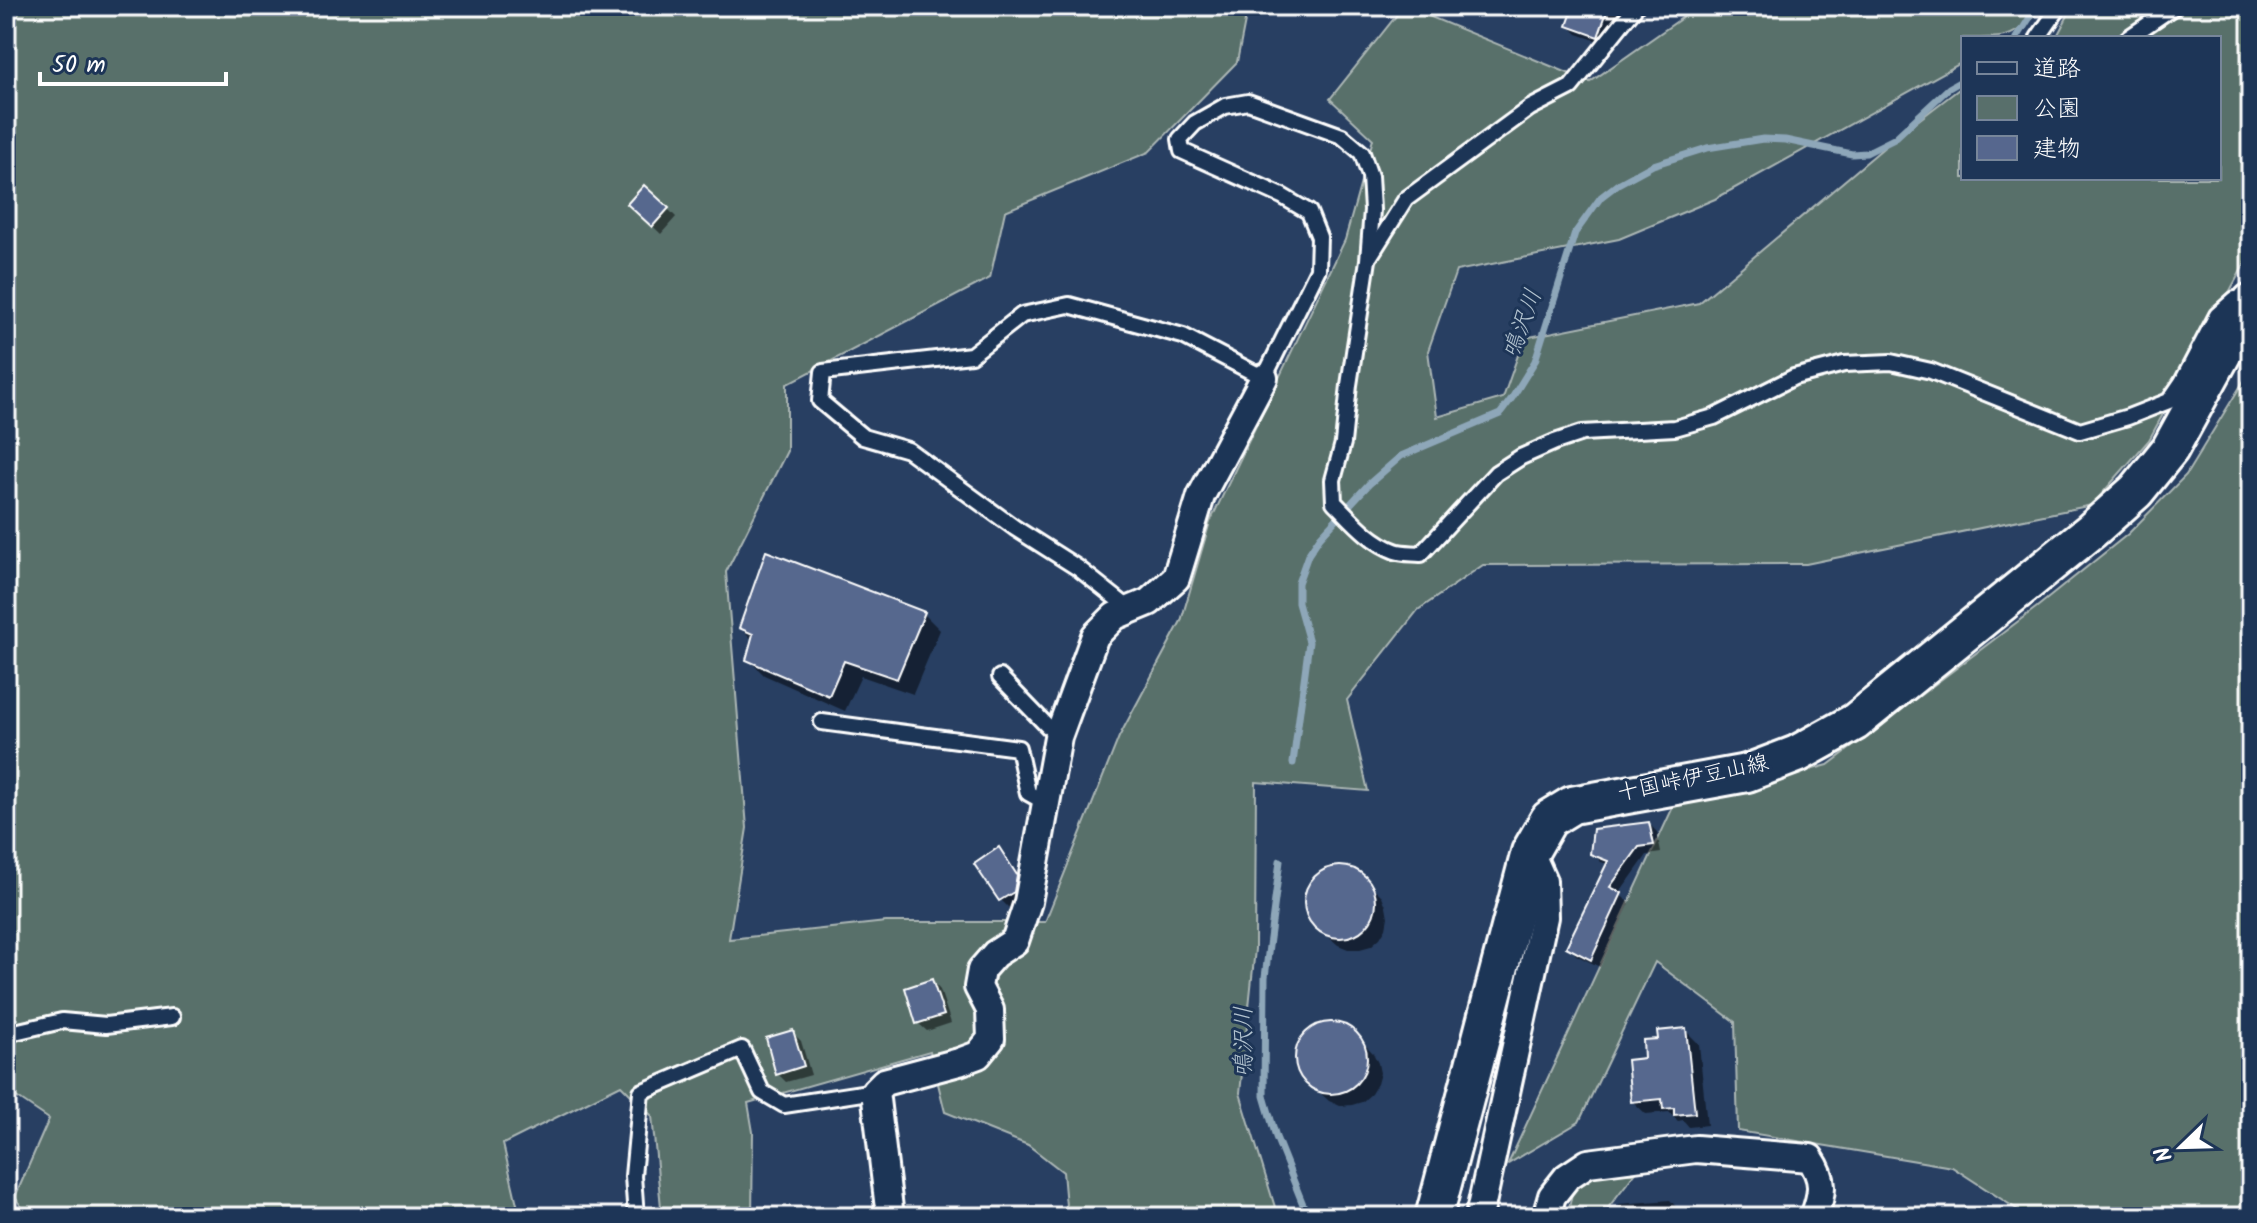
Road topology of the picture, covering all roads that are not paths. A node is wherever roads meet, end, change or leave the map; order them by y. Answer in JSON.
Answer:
{"nodes":[{"id":1,"x":1636,"y":6,"type":"edge"},
{"id":2,"x":2060,"y":6,"type":"edge"},
{"id":3,"x":2175,"y":6,"type":"edge"},
{"id":4,"x":2039,"y":36,"type":"edge"},
{"id":5,"x":2131,"y":36,"type":"edge"},
{"id":6,"x":1368,"y":260,"type":"junction"},
{"id":7,"x":2251,"y":302,"type":"edge"},
{"id":8,"x":1264,"y":378,"type":"junction"},
{"id":9,"x":1131,"y":610,"type":"junction"},
{"id":10,"x":1000,"y":677,"type":"dead end"},
{"id":11,"x":822,"y":722,"type":"dead end"},
{"id":12,"x":1058,"y":737,"type":"junction"},
{"id":13,"x":1046,"y":803,"type":"junction"},
{"id":14,"x":1530,"y":852,"type":"junction"},
{"id":15,"x":172,"y":1017,"type":"dead end"},
{"id":16,"x":6,"y":1034,"type":"edge"},
{"id":17,"x":875,"y":1091,"type":"junction"},
{"id":18,"x":636,"y":1217,"type":"edge"},
{"id":19,"x":890,"y":1217,"type":"edge"},
{"id":20,"x":1434,"y":1217,"type":"edge"},
{"id":21,"x":1479,"y":1217,"type":"edge"},
{"id":22,"x":1546,"y":1217,"type":"edge"},
{"id":23,"x":1814,"y":1217,"type":"edge"}],
"edges":[{"from":1,"to":6,"type":"lane"},
{"from":2,"to":4,"type":"lane"},
{"from":3,"to":5,"type":"lane"},
{"from":6,"to":7,"type":"lane"},
{"from":6,"to":8,"type":"lane"},
{"from":7,"to":14,"type":"main road","name":"十国峠伊豆山線"},
{"from":8,"to":9,"type":"street"},
{"from":8,"to":9,"type":"lane"},
{"from":9,"to":12,"type":"street"},
{"from":10,"to":12,"type":"lane"},
{"from":11,"to":13,"type":"lane"},
{"from":12,"to":13,"type":"street"},
{"from":13,"to":17,"type":"street"},
{"from":14,"to":20,"type":"main road","name":"十国峠伊豆山線"},
{"from":14,"to":21,"type":"street"},
{"from":15,"to":16,"type":"lane"},
{"from":17,"to":18,"type":"lane"},
{"from":17,"to":19,"type":"street"},
{"from":22,"to":23,"type":"street"}]}
